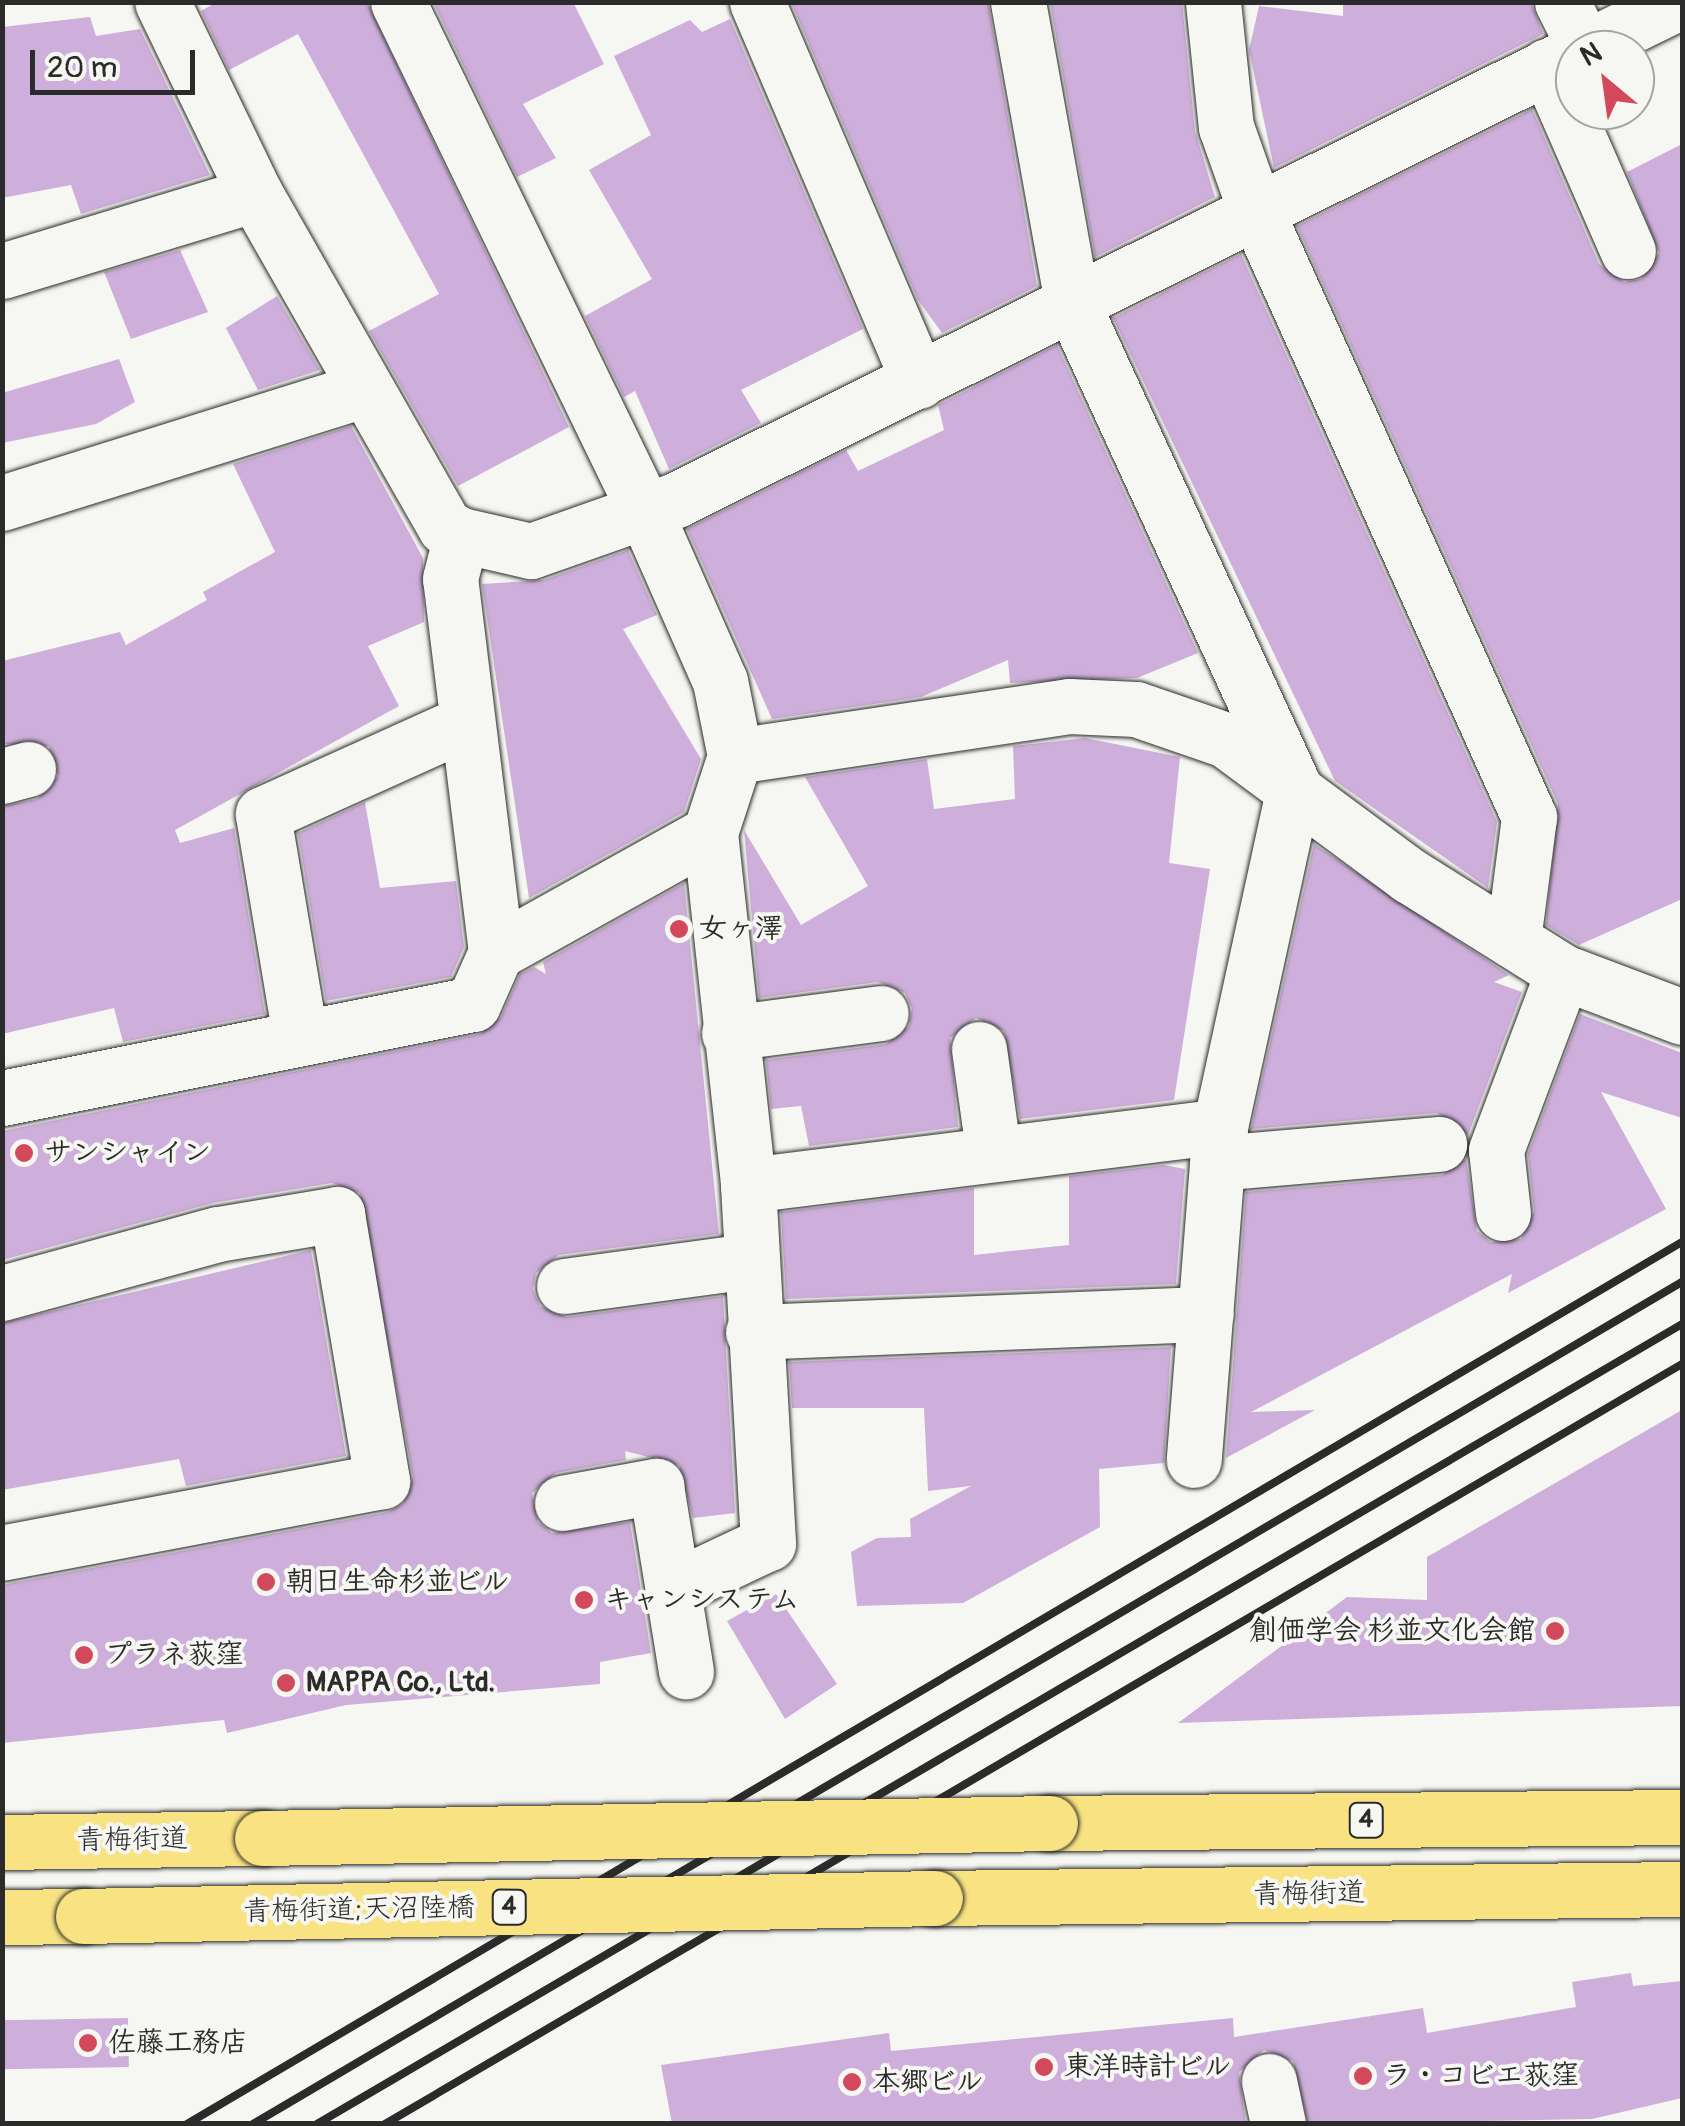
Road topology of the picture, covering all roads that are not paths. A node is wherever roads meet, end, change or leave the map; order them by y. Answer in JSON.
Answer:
{"nodes":[{"id":1,"x":162,"y":2,"type":"edge"},
{"id":2,"x":398,"y":2,"type":"edge"},
{"id":3,"x":757,"y":2,"type":"edge"},
{"id":4,"x":1018,"y":2,"type":"edge"},
{"id":5,"x":1213,"y":2,"type":"edge"},
{"id":6,"x":1679,"y":2,"type":"edge"},
{"id":7,"x":1606,"y":30,"type":"edge"},
{"id":8,"x":1555,"y":52,"type":"edge"},
{"id":9,"x":1594,"y":130,"type":"edge"},
{"id":10,"x":255,"y":194,"type":"junction"},
{"id":11,"x":1254,"y":206,"type":"junction"},
{"id":12,"x":1628,"y":252,"type":"dead end"},
{"id":13,"x":2,"y":270,"type":"edge"},
{"id":14,"x":1072,"y":303,"type":"junction"},
{"id":15,"x":919,"y":381,"type":"junction"},
{"id":16,"x":365,"y":389,"type":"junction"},
{"id":17,"x":2,"y":502,"type":"edge"},
{"id":18,"x":644,"y":509,"type":"junction"},
{"id":19,"x":461,"y":535,"type":"junction"},
{"id":20,"x":465,"y":723,"type":"junction"},
{"id":21,"x":735,"y":756,"type":"junction"},
{"id":22,"x":1294,"y":788,"type":"junction"},
{"id":23,"x":710,"y":833,"type":"junction"},
{"id":24,"x":1513,"y":940,"type":"junction"},
{"id":25,"x":496,"y":952,"type":"junction"},
{"id":26,"x":1563,"y":972,"type":"junction"},
{"id":27,"x":881,"y":1013,"type":"dead end"},
{"id":28,"x":1682,"y":1016,"type":"edge"},
{"id":29,"x":728,"y":1033,"type":"junction"},
{"id":30,"x":300,"y":1036,"type":"junction"},
{"id":31,"x":978,"y":1049,"type":"dead end"},
{"id":32,"x":2,"y":1098,"type":"edge"},
{"id":33,"x":1218,"y":1144,"type":"junction"},
{"id":34,"x":1438,"y":1144,"type":"dead end"},
{"id":35,"x":994,"y":1150,"type":"junction"},
{"id":36,"x":748,"y":1185,"type":"junction"},
{"id":37,"x":1502,"y":1213,"type":"dead end"},
{"id":38,"x":750,"y":1262,"type":"junction"},
{"id":39,"x":564,"y":1286,"type":"dead end"},
{"id":40,"x":2,"y":1293,"type":"edge"},
{"id":41,"x":1206,"y":1314,"type":"junction"},
{"id":42,"x":753,"y":1332,"type":"junction"},
{"id":43,"x":1194,"y":1460,"type":"dead end"},
{"id":44,"x":562,"y":1503,"type":"dead end"},
{"id":45,"x":2,"y":1553,"type":"edge"},
{"id":46,"x":674,"y":1588,"type":"junction"},
{"id":47,"x":686,"y":1672,"type":"dead end"},
{"id":48,"x":1682,"y":1817,"type":"edge"},
{"id":49,"x":2,"y":1842,"type":"edge"},
{"id":50,"x":1682,"y":1889,"type":"edge"},
{"id":51,"x":935,"y":1898,"type":"joint"},
{"id":52,"x":2,"y":1917,"type":"edge"}],
"edges":[{"from":1,"to":10,"type":"street"},
{"from":2,"to":18,"type":"street"},
{"from":3,"to":15,"type":"street"},
{"from":4,"to":14,"type":"street"},
{"from":5,"to":11,"type":"street"},
{"from":6,"to":7,"type":"street"},
{"from":8,"to":11,"type":"street"},
{"from":9,"to":12,"type":"street"},
{"from":10,"to":13,"type":"street"},
{"from":10,"to":16,"type":"street"},
{"from":11,"to":14,"type":"street"},
{"from":11,"to":24,"type":"street"},
{"from":14,"to":15,"type":"street"},
{"from":14,"to":22,"type":"street"},
{"from":15,"to":18,"type":"street"},
{"from":16,"to":17,"type":"street"},
{"from":16,"to":19,"type":"street"},
{"from":18,"to":19,"type":"street"},
{"from":18,"to":21,"type":"street"},
{"from":19,"to":20,"type":"street"},
{"from":20,"to":25,"type":"street"},
{"from":20,"to":30,"type":"street"},
{"from":21,"to":22,"type":"street"},
{"from":21,"to":23,"type":"street"},
{"from":22,"to":24,"type":"street"},
{"from":22,"to":33,"type":"street"},
{"from":23,"to":25,"type":"street"},
{"from":23,"to":29,"type":"street"},
{"from":24,"to":26,"type":"street"},
{"from":25,"to":30,"type":"street"},
{"from":26,"to":28,"type":"street"},
{"from":26,"to":37,"type":"street"},
{"from":27,"to":29,"type":"street"},
{"from":29,"to":36,"type":"street"},
{"from":30,"to":32,"type":"street"},
{"from":31,"to":35,"type":"street"},
{"from":33,"to":34,"type":"street"},
{"from":33,"to":35,"type":"street"},
{"from":33,"to":41,"type":"street"},
{"from":35,"to":36,"type":"street"},
{"from":36,"to":38,"type":"street"},
{"from":38,"to":39,"type":"street"},
{"from":38,"to":42,"type":"street"},
{"from":40,"to":45,"type":"street"},
{"from":41,"to":42,"type":"street"},
{"from":41,"to":43,"type":"street"},
{"from":42,"to":46,"type":"street"},
{"from":44,"to":46,"type":"street"},
{"from":46,"to":47,"type":"street"},
{"from":48,"to":49,"type":"main road","name":"青梅街道","number":"4","bridge":true},
{"from":50,"to":51,"type":"main road","name":"青梅街道","number":"4"},
{"from":51,"to":52,"type":"main road","name":"青梅街道;天沼陸橋","number":"4","bridge":true}]}
